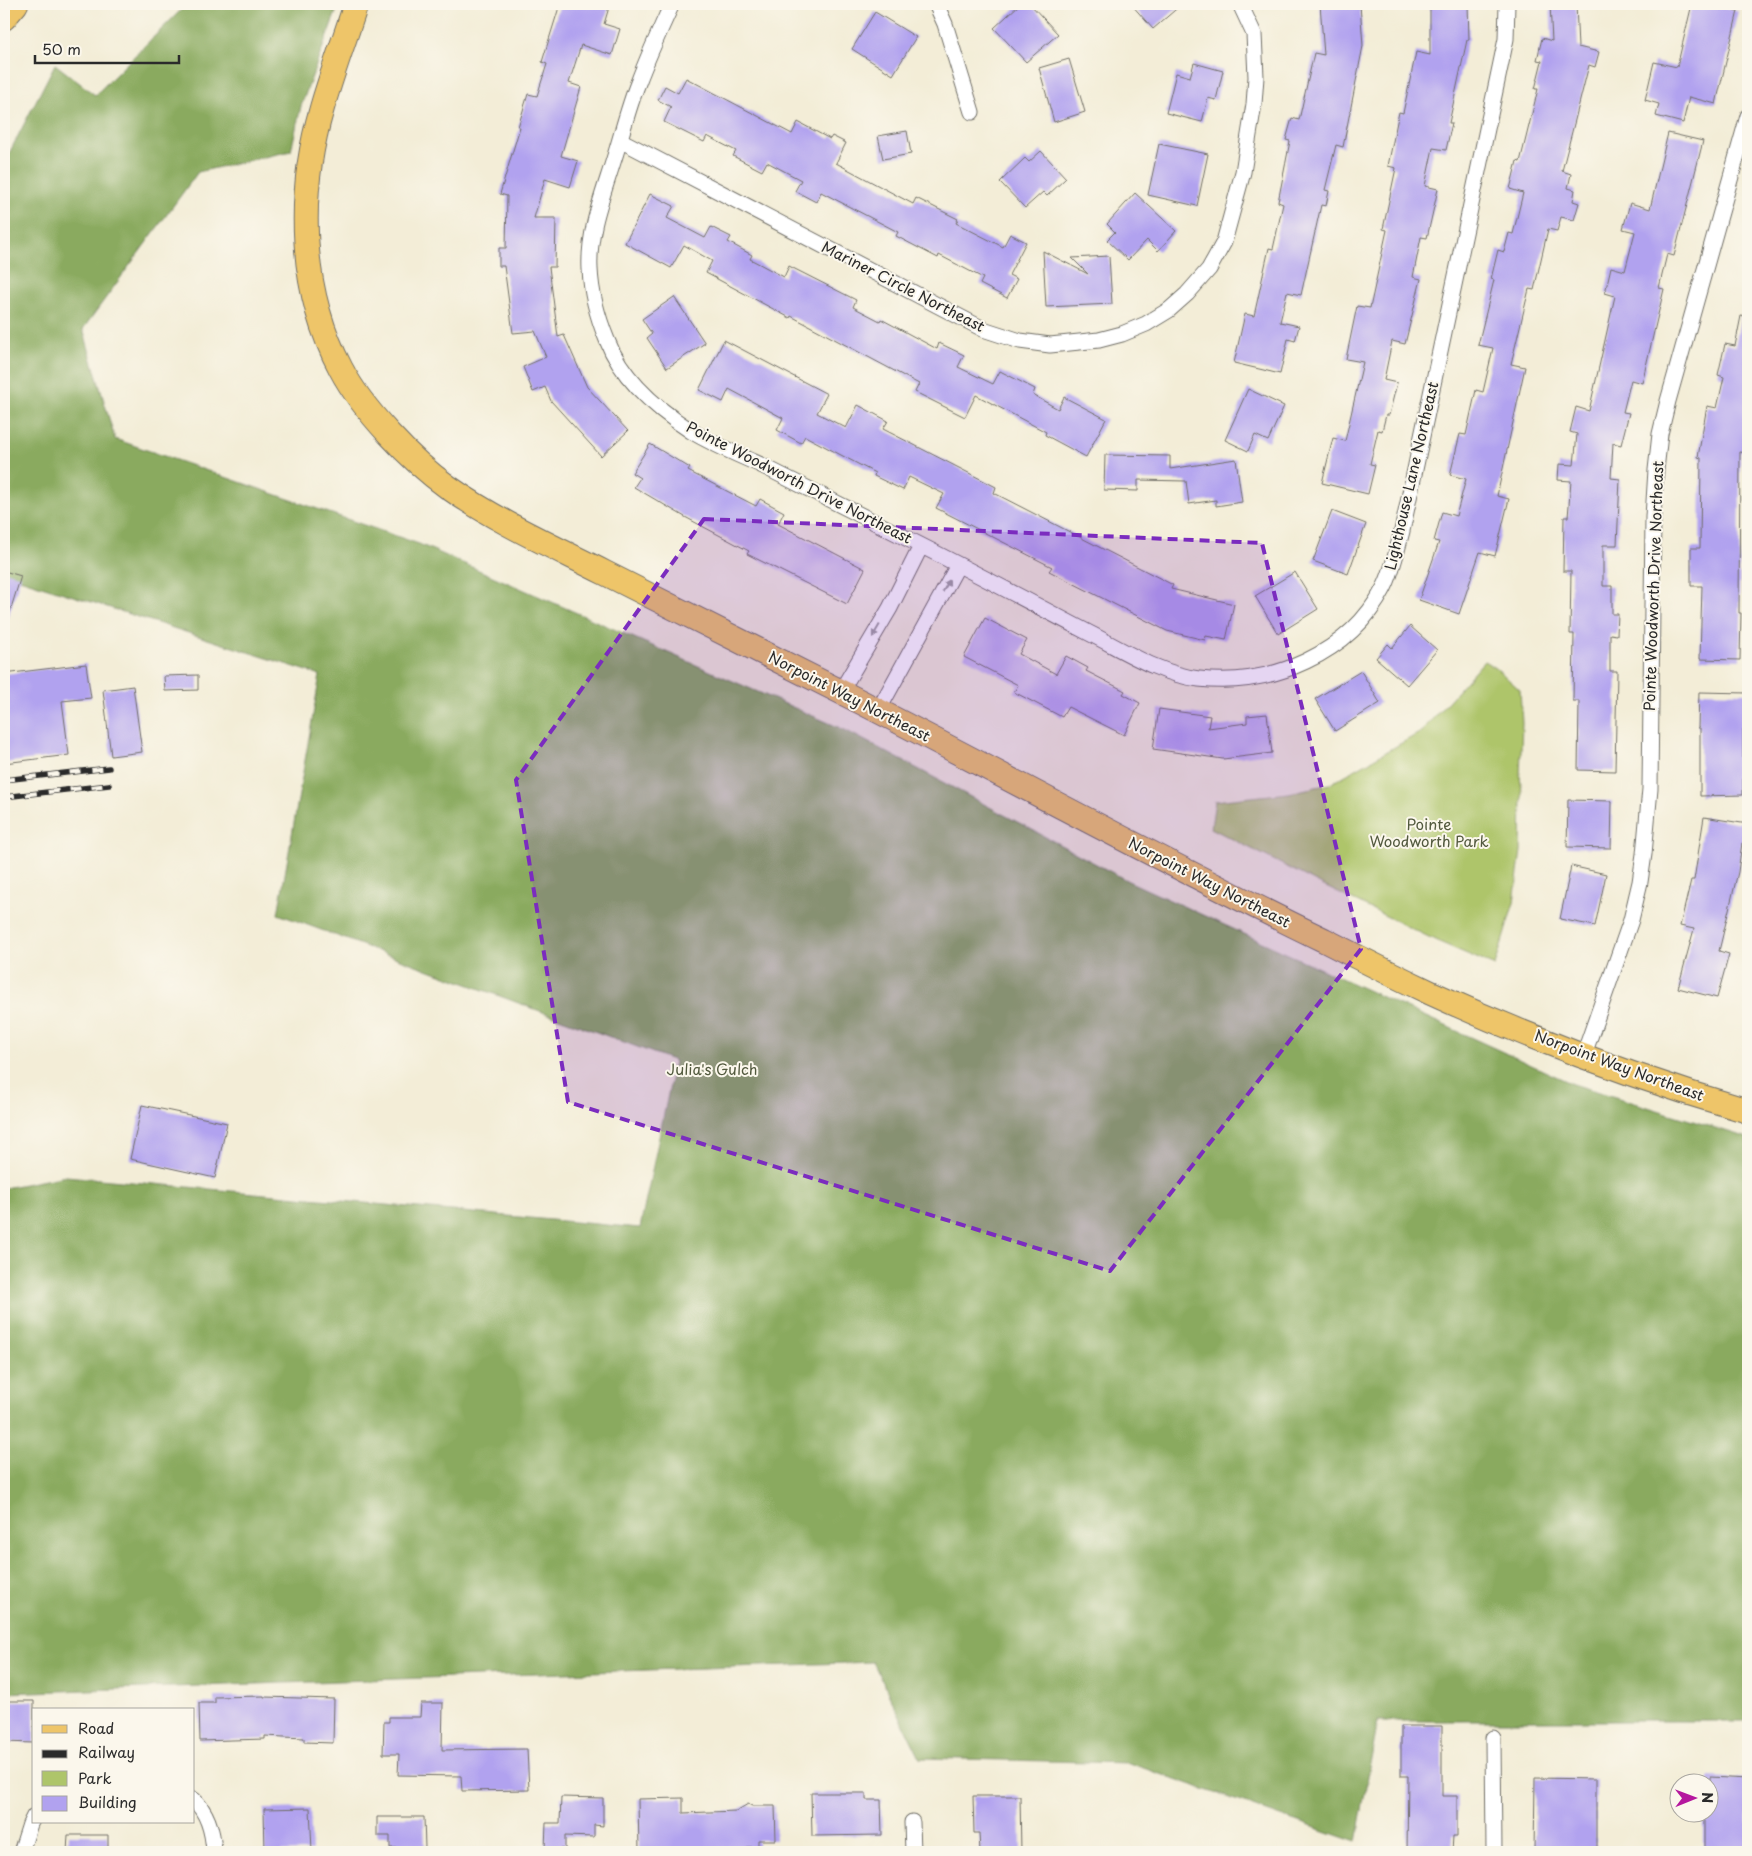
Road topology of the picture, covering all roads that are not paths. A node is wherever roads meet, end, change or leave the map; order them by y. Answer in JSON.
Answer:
{"nodes":[{"id":1,"x":16,"y":4,"type":"edge"},
{"id":2,"x":356,"y":4,"type":"edge"},
{"id":3,"x":672,"y":4,"type":"edge"},
{"id":4,"x":936,"y":4,"type":"edge"},
{"id":5,"x":1240,"y":4,"type":"edge"},
{"id":6,"x":1507,"y":4,"type":"edge"},
{"id":7,"x":4,"y":18,"type":"edge"},
{"id":8,"x":972,"y":112,"type":"dead end"},
{"id":9,"x":1748,"y":116,"type":"edge"},
{"id":10,"x":620,"y":140,"type":"junction"},
{"id":11,"x":922,"y":546,"type":"junction"},
{"id":12,"x":958,"y":565,"type":"junction"},
{"id":13,"x":841,"y":691,"type":"junction"},
{"id":14,"x":878,"y":710,"type":"junction"},
{"id":15,"x":1583,"y":1057,"type":"junction"},
{"id":16,"x":1748,"y":1111,"type":"edge"},
{"id":17,"x":1493,"y":1738,"type":"dead end"},
{"id":18,"x":198,"y":1803,"type":"edge"},
{"id":19,"x":32,"y":1820,"type":"edge"},
{"id":20,"x":912,"y":1822,"type":"dead end"},
{"id":21,"x":21,"y":1852,"type":"edge"},
{"id":22,"x":214,"y":1852,"type":"edge"},
{"id":23,"x":913,"y":1852,"type":"edge"},
{"id":24,"x":1494,"y":1852,"type":"edge"}],
"edges":[{"from":1,"to":7,"type":"main road"},
{"from":2,"to":13,"type":"main road","name":"Norpoint Way Northeast"},
{"from":3,"to":10,"type":"street","name":"Pointe Woodworth Drive Northeast"},
{"from":4,"to":8,"type":"street"},
{"from":5,"to":10,"type":"street","name":"Mariner Circle Northeast"},
{"from":6,"to":12,"type":"street","name":"Lighthouse Lane Northeast"},
{"from":9,"to":15,"type":"street","name":"Pointe Woodworth Drive Northeast"},
{"from":10,"to":11,"type":"street","name":"Pointe Woodworth Drive Northeast"},
{"from":11,"to":12,"type":"street","name":"Pointe Woodworth Drive Northeast"},
{"from":11,"to":13,"type":"street","one_way":true},
{"from":14,"to":12,"type":"street","one_way":true},
{"from":13,"to":14,"type":"main road","name":"Norpoint Way Northeast"},
{"from":14,"to":15,"type":"main road","name":"Norpoint Way Northeast"},
{"from":15,"to":16,"type":"main road","name":"Norpoint Way Northeast"},
{"from":17,"to":24,"type":"street"},
{"from":18,"to":22,"type":"street"},
{"from":19,"to":21,"type":"street"},
{"from":20,"to":23,"type":"street"}]}
